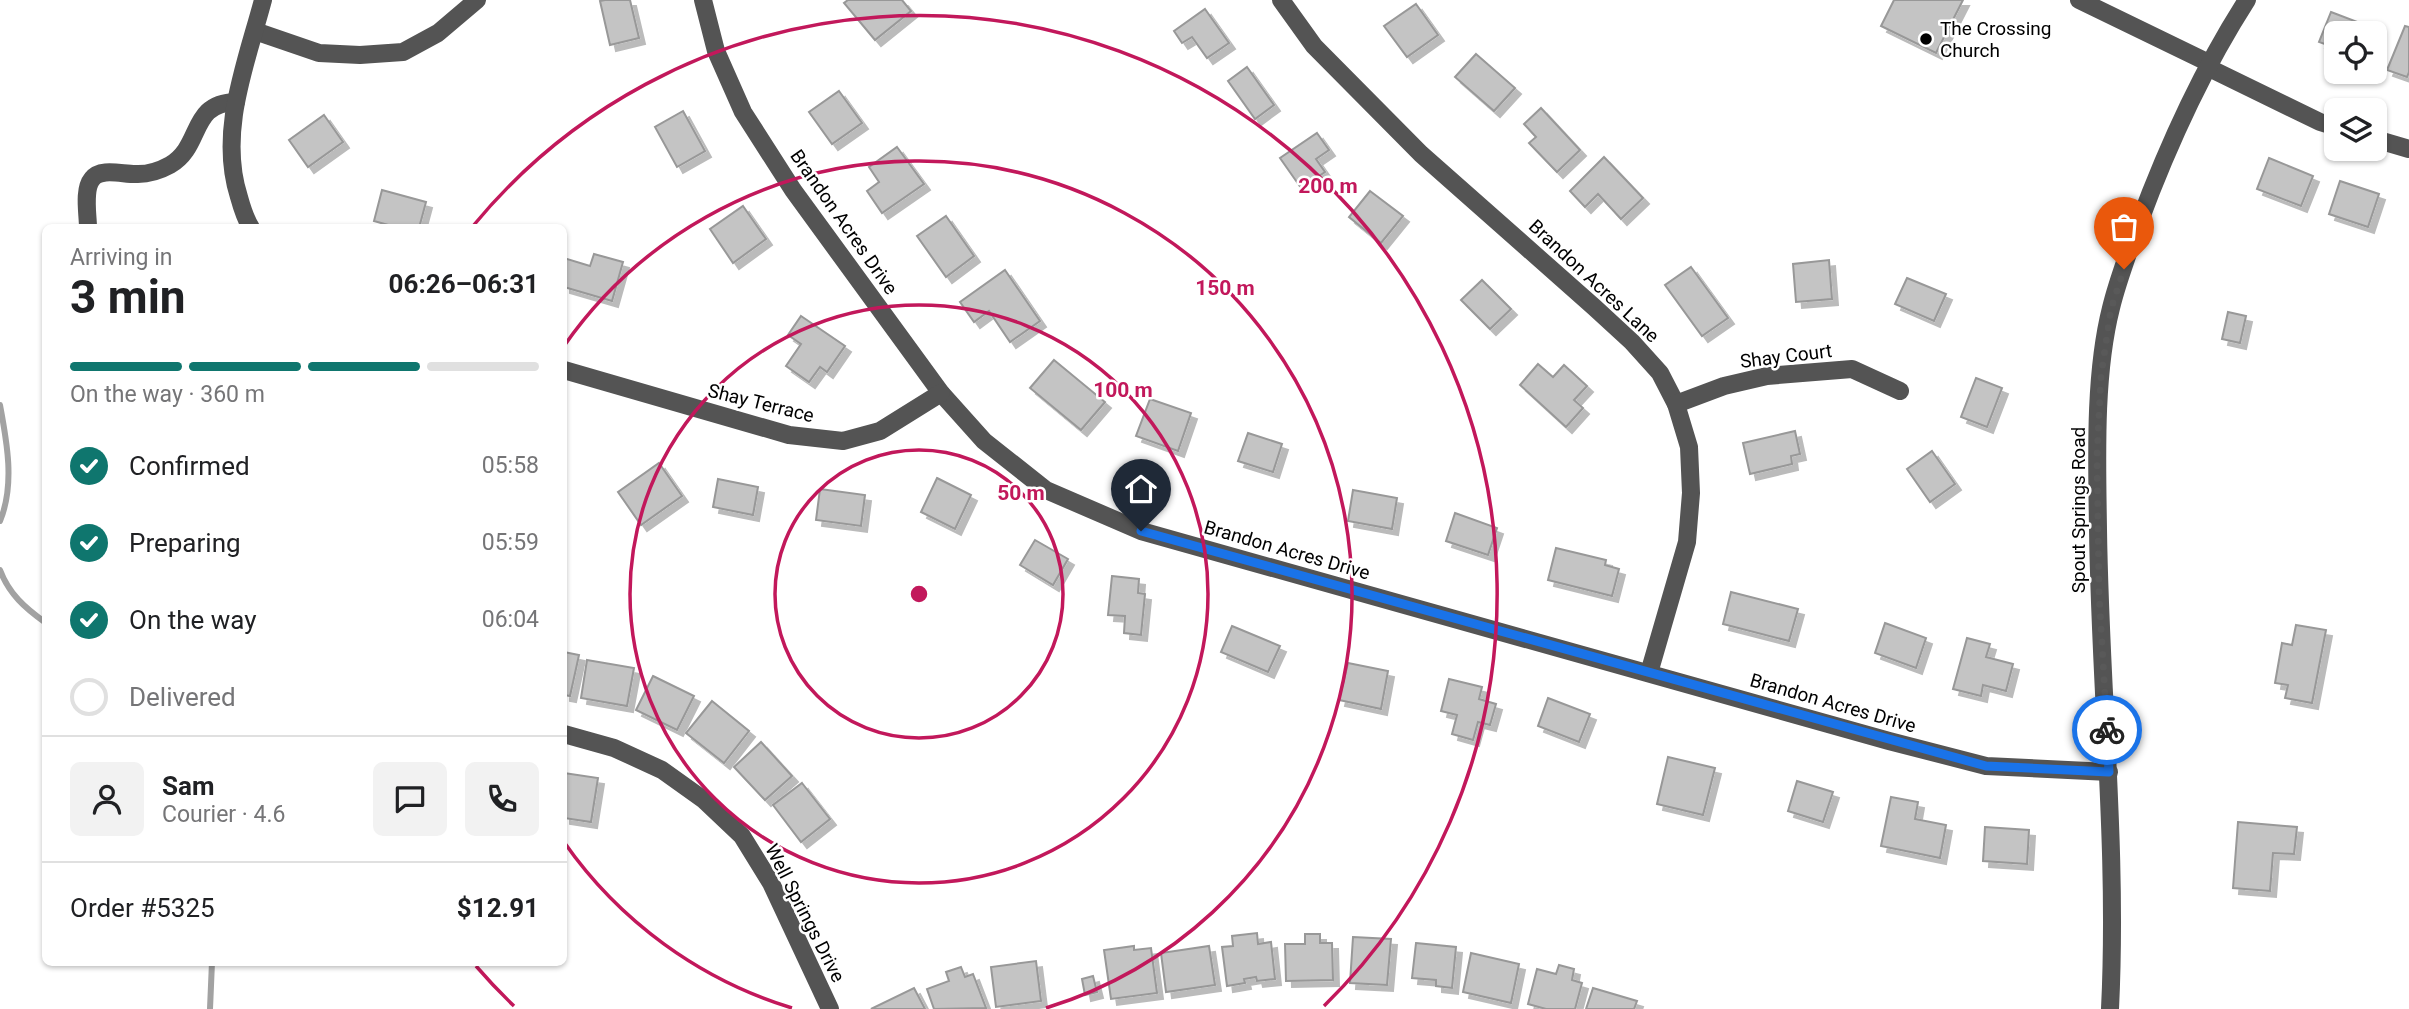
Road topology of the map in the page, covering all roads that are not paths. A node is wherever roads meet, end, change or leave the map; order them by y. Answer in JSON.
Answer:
{"nodes":[{"id":1,"x":263,"y":0,"type":"edge"},
{"id":2,"x":477,"y":0,"type":"edge"},
{"id":3,"x":703,"y":0,"type":"edge"},
{"id":4,"x":1281,"y":0,"type":"edge"},
{"id":5,"x":2079,"y":0,"type":"edge"},
{"id":6,"x":2247,"y":0,"type":"edge"},
{"id":7,"x":255,"y":31,"type":"junction"},
{"id":8,"x":2208,"y":65,"type":"junction"},
{"id":9,"x":236,"y":102,"type":"junction"},
{"id":10,"x":2324,"y":123,"type":"edge"},
{"id":11,"x":2387,"y":143,"type":"edge"},
{"id":12,"x":2409,"y":149,"type":"edge"},
{"id":13,"x":88,"y":224,"type":"edge"},
{"id":14,"x":248,"y":224,"type":"edge"},
{"id":15,"x":567,"y":371,"type":"edge"},
{"id":16,"x":1900,"y":391,"type":"dead end"},
{"id":17,"x":941,"y":393,"type":"junction"},
{"id":18,"x":1676,"y":404,"type":"junction"},
{"id":19,"x":1649,"y":673,"type":"junction"},
{"id":20,"x":567,"y":735,"type":"edge"},
{"id":21,"x":2109,"y":772,"type":"junction"},
{"id":22,"x":830,"y":1009,"type":"edge"},
{"id":23,"x":2110,"y":1009,"type":"edge"}],
"edges":[{"from":1,"to":7,"type":"street"},
{"from":2,"to":7,"type":"street"},
{"from":3,"to":17,"type":"street","name":"Brandon Acres Drive"},
{"from":4,"to":18,"type":"street","name":"Brandon Acres Lane"},
{"from":5,"to":8,"type":"street"},
{"from":6,"to":8,"type":"street","name":"Spout Springs Road"},
{"from":7,"to":9,"type":"street"},
{"from":8,"to":10,"type":"street"},
{"from":8,"to":21,"type":"street","name":"Spout Springs Road"},
{"from":9,"to":13,"type":"street"},
{"from":9,"to":14,"type":"street"},
{"from":11,"to":12,"type":"street"},
{"from":15,"to":17,"type":"street","name":"Shay Terrace"},
{"from":16,"to":18,"type":"street","name":"Shay Court"},
{"from":17,"to":19,"type":"street","name":"Brandon Acres Drive"},
{"from":18,"to":19,"type":"street","name":"Brandon Acres Lane"},
{"from":19,"to":21,"type":"street","name":"Brandon Acres Drive"},
{"from":20,"to":22,"type":"street","name":"Well Springs Drive"},
{"from":21,"to":23,"type":"street","name":"Spout Springs Road"}]}
